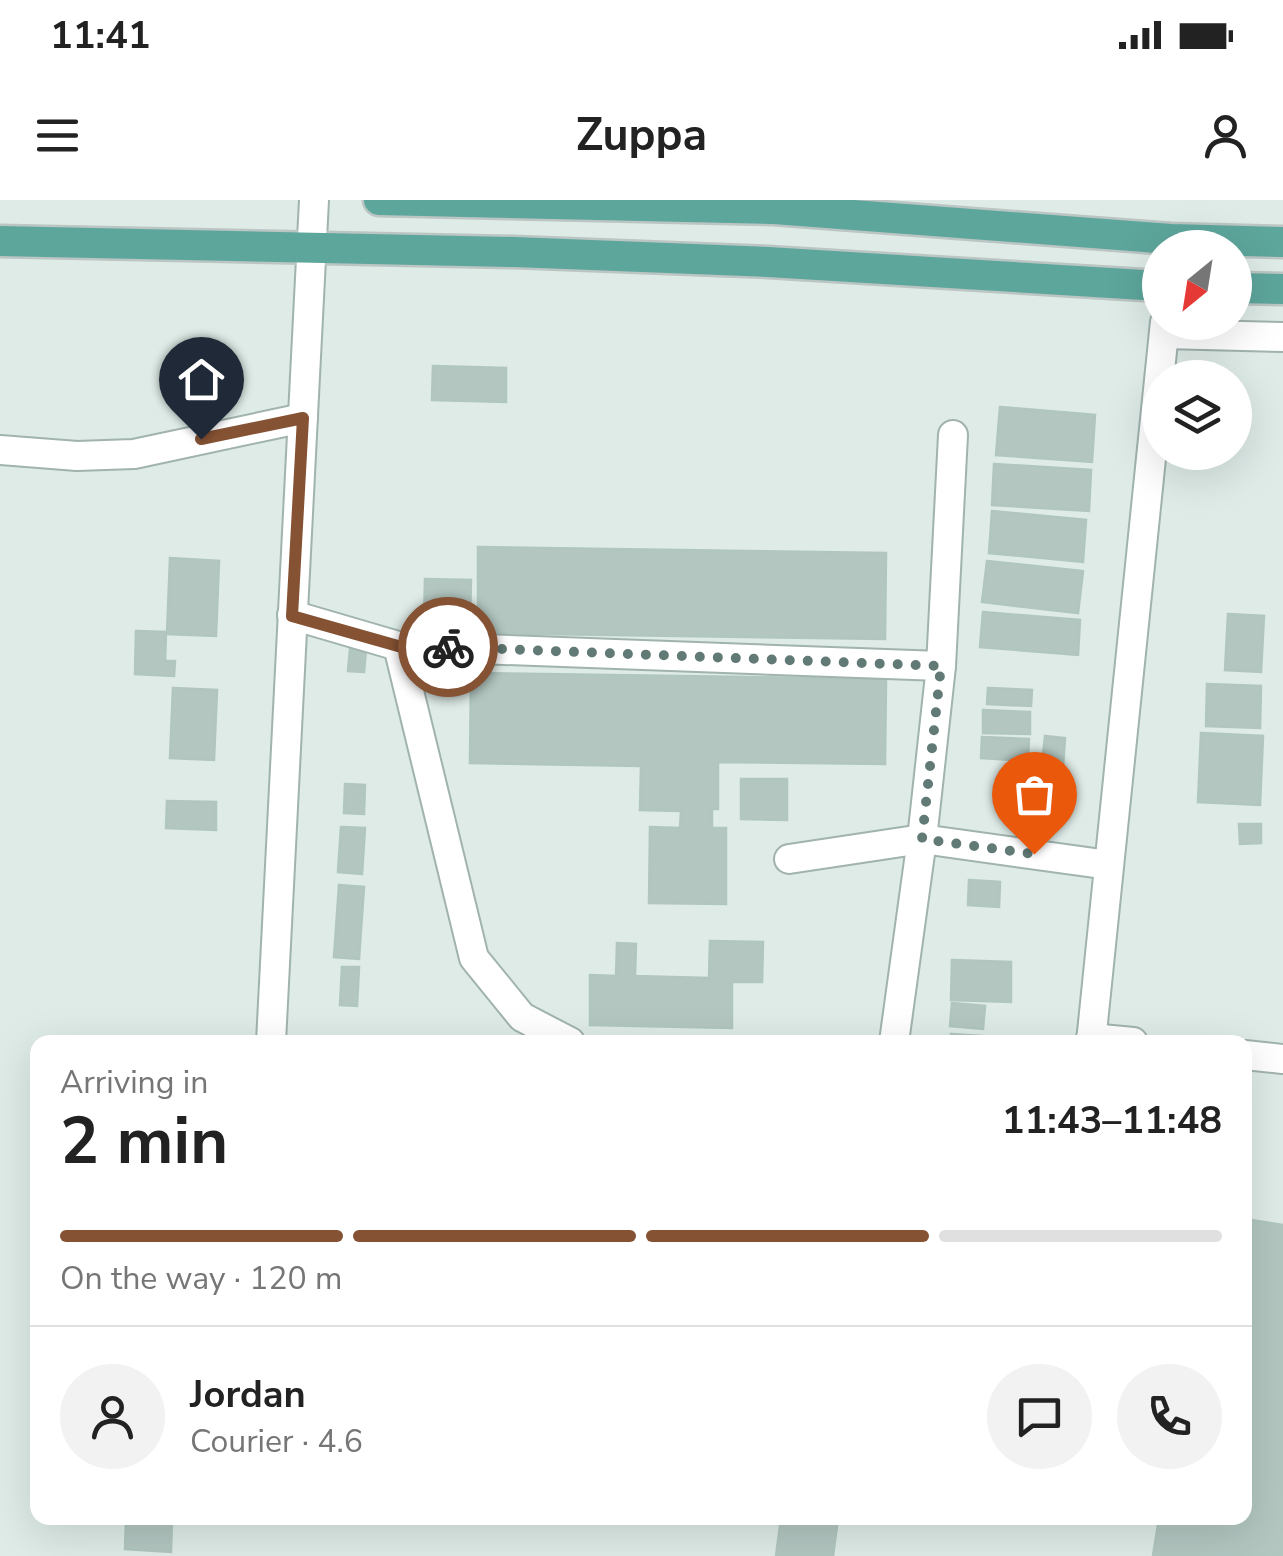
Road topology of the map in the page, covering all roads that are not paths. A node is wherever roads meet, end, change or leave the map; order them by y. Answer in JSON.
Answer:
{"nodes":[{"id":1,"x":314,"y":200,"type":"edge"},
{"id":2,"x":380,"y":200,"type":"edge"},
{"id":3,"x":774,"y":204,"type":"edge"},
{"id":4,"x":0,"y":240,"type":"edge"},
{"id":5,"x":1142,"y":240,"type":"edge"},
{"id":6,"x":1252,"y":242,"type":"edge"},
{"id":7,"x":1283,"y":242,"type":"edge"},
{"id":8,"x":311,"y":247,"type":"junction"},
{"id":9,"x":1142,"y":285,"type":"edge"},
{"id":10,"x":1252,"y":288,"type":"edge"},
{"id":11,"x":1283,"y":289,"type":"edge"},
{"id":12,"x":1252,"y":334,"type":"edge"},
{"id":13,"x":1283,"y":336,"type":"edge"},
{"id":14,"x":1164,"y":340,"type":"edge"},
{"id":15,"x":303,"y":418,"type":"junction"},
{"id":16,"x":953,"y":434,"type":"dead end"},
{"id":17,"x":0,"y":450,"type":"edge"},
{"id":18,"x":292,"y":616,"type":"junction"},
{"id":19,"x":398,"y":646,"type":"junction"},
{"id":20,"x":941,"y":666,"type":"junction"},
{"id":21,"x":922,"y":839,"type":"junction"},
{"id":22,"x":789,"y":859,"type":"dead end"},
{"id":23,"x":1109,"y":865,"type":"junction"},
{"id":24,"x":271,"y":1035,"type":"edge"},
{"id":25,"x":556,"y":1035,"type":"edge"},
{"id":26,"x":895,"y":1035,"type":"edge"},
{"id":27,"x":1092,"y":1035,"type":"edge"},
{"id":28,"x":1252,"y":1056,"type":"edge"},
{"id":29,"x":1283,"y":1059,"type":"edge"}],
"edges":[{"from":1,"to":8,"type":"lane"},
{"from":2,"to":3,"type":"main road"},
{"from":3,"to":5,"type":"main road"},
{"from":4,"to":8,"type":"main road"},
{"from":6,"to":7,"type":"main road"},
{"from":8,"to":9,"type":"main road"},
{"from":8,"to":15,"type":"lane"},
{"from":10,"to":11,"type":"main road"},
{"from":12,"to":13,"type":"lane"},
{"from":14,"to":23,"type":"lane"},
{"from":15,"to":17,"type":"lane"},
{"from":15,"to":18,"type":"lane"},
{"from":16,"to":20,"type":"lane"},
{"from":18,"to":19,"type":"lane"},
{"from":18,"to":24,"type":"lane"},
{"from":19,"to":20,"type":"lane"},
{"from":19,"to":25,"type":"lane"},
{"from":20,"to":21,"type":"lane"},
{"from":21,"to":22,"type":"lane"},
{"from":21,"to":23,"type":"lane"},
{"from":21,"to":26,"type":"lane"},
{"from":23,"to":27,"type":"lane"},
{"from":28,"to":29,"type":"lane"}]}
